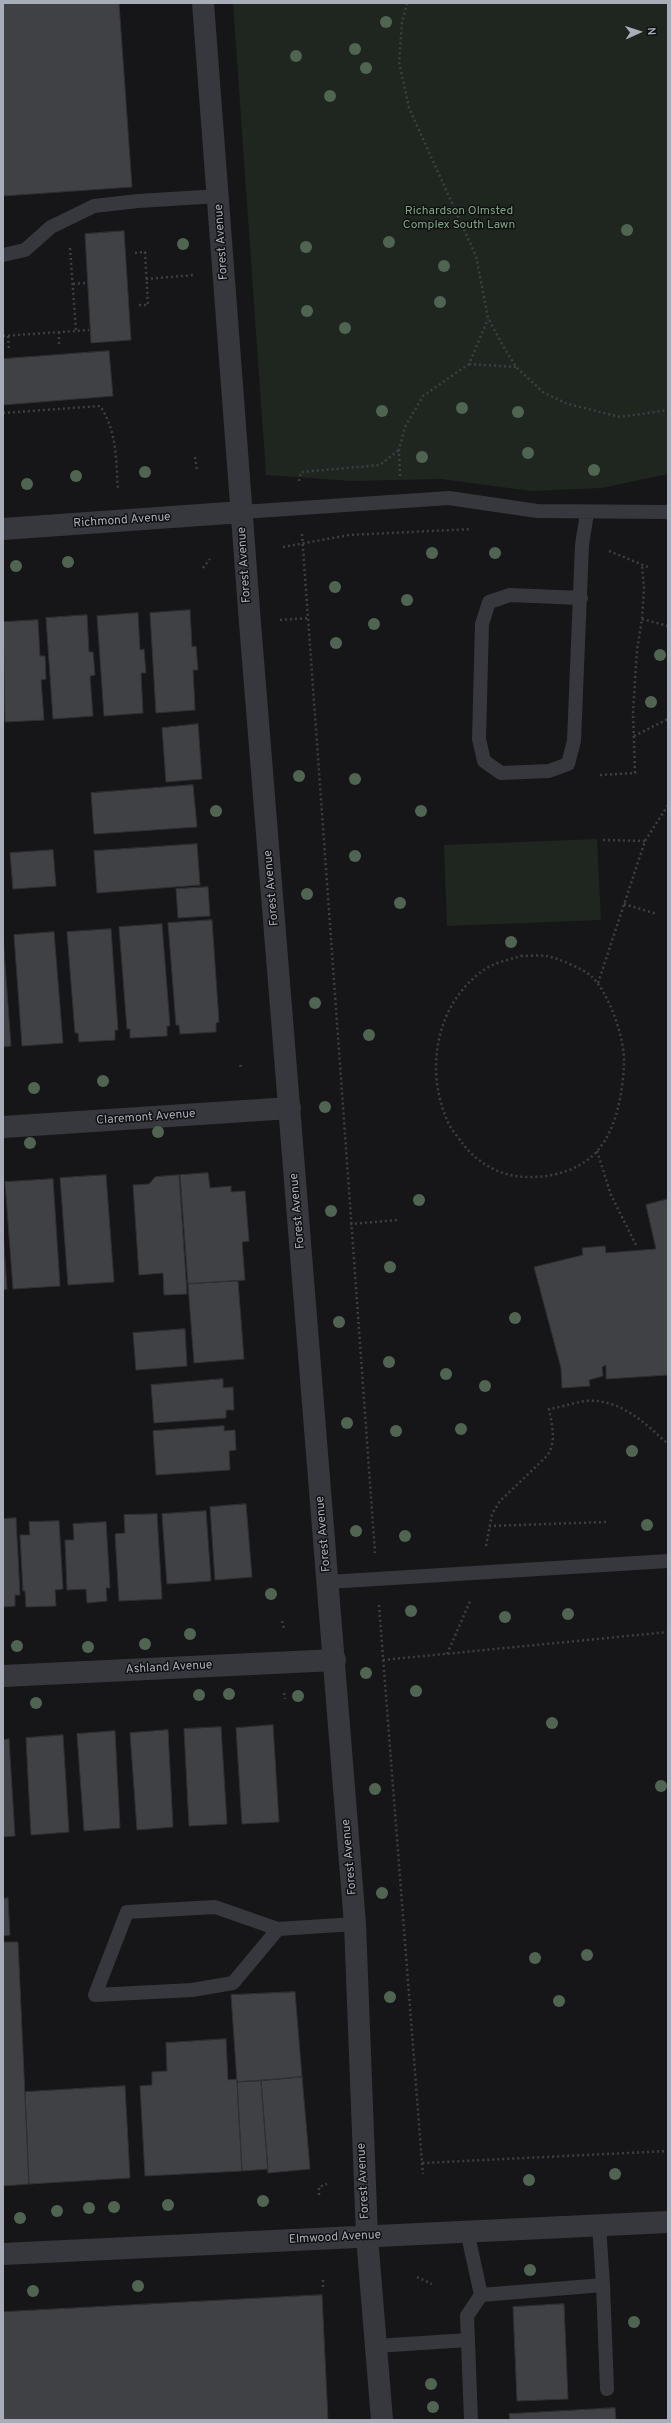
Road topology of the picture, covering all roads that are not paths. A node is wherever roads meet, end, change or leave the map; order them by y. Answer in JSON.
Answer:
{"nodes":[{"id":1,"x":203,"y":3,"type":"edge"},
{"id":2,"x":219,"y":196,"type":"junction"},
{"id":3,"x":3,"y":255,"type":"edge"},
{"id":4,"x":242,"y":512,"type":"junction"},
{"id":5,"x":668,"y":512,"type":"edge"},
{"id":6,"x":587,"y":513,"type":"junction"},
{"id":7,"x":3,"y":529,"type":"edge"},
{"id":8,"x":581,"y":598,"type":"junction"},
{"id":9,"x":290,"y":1108,"type":"junction"},
{"id":10,"x":3,"y":1127,"type":"edge"},
{"id":11,"x":668,"y":1561,"type":"edge"},
{"id":12,"x":328,"y":1582,"type":"junction"},
{"id":13,"x":334,"y":1660,"type":"junction"},
{"id":14,"x":3,"y":1676,"type":"edge"},
{"id":15,"x":356,"y":1924,"type":"junction"},
{"id":16,"x":278,"y":1929,"type":"junction"},
{"id":17,"x":668,"y":2222,"type":"edge"},
{"id":18,"x":599,"y":2225,"type":"junction"},
{"id":19,"x":467,"y":2231,"type":"junction"},
{"id":20,"x":367,"y":2237,"type":"junction"},
{"id":21,"x":3,"y":2254,"type":"edge"},
{"id":22,"x":603,"y":2285,"type":"junction"},
{"id":23,"x":481,"y":2295,"type":"junction"},
{"id":24,"x":468,"y":2340,"type":"junction"},
{"id":25,"x":376,"y":2346,"type":"junction"},
{"id":26,"x":607,"y":2389,"type":"dead end"},
{"id":27,"x":382,"y":2420,"type":"edge"},
{"id":28,"x":471,"y":2420,"type":"edge"}],
"edges":[{"from":1,"to":2,"type":"street","name":"Forest Avenue"},
{"from":2,"to":3,"type":"lane"},
{"from":2,"to":4,"type":"street","name":"Forest Avenue"},
{"from":4,"to":6,"type":"lane"},
{"from":4,"to":7,"type":"street","name":"Richmond Avenue"},
{"from":4,"to":9,"type":"street","name":"Forest Avenue"},
{"from":5,"to":6,"type":"lane"},
{"from":6,"to":8,"type":"lane"},
{"from":8,"to":8,"type":"lane"},
{"from":9,"to":10,"type":"street","name":"Claremont Avenue"},
{"from":9,"to":12,"type":"street","name":"Forest Avenue"},
{"from":11,"to":12,"type":"lane"},
{"from":12,"to":13,"type":"street","name":"Forest Avenue"},
{"from":13,"to":14,"type":"street","name":"Ashland Avenue"},
{"from":13,"to":15,"type":"street","name":"Forest Avenue"},
{"from":15,"to":16,"type":"lane"},
{"from":15,"to":20,"type":"street","name":"Forest Avenue"},
{"from":16,"to":16,"type":"lane"},
{"from":17,"to":18,"type":"street","name":"Elmwood Avenue"},
{"from":18,"to":19,"type":"street","name":"Elmwood Avenue"},
{"from":18,"to":22,"type":"lane"},
{"from":19,"to":20,"type":"street","name":"Elmwood Avenue"},
{"from":19,"to":23,"type":"lane"},
{"from":20,"to":21,"type":"street","name":"Elmwood Avenue"},
{"from":20,"to":25,"type":"street","name":"Forest Avenue"},
{"from":22,"to":23,"type":"lane"},
{"from":22,"to":26,"type":"lane"},
{"from":23,"to":24,"type":"lane"},
{"from":24,"to":25,"type":"lane"},
{"from":24,"to":28,"type":"lane"},
{"from":25,"to":27,"type":"street","name":"Forest Avenue"}]}
